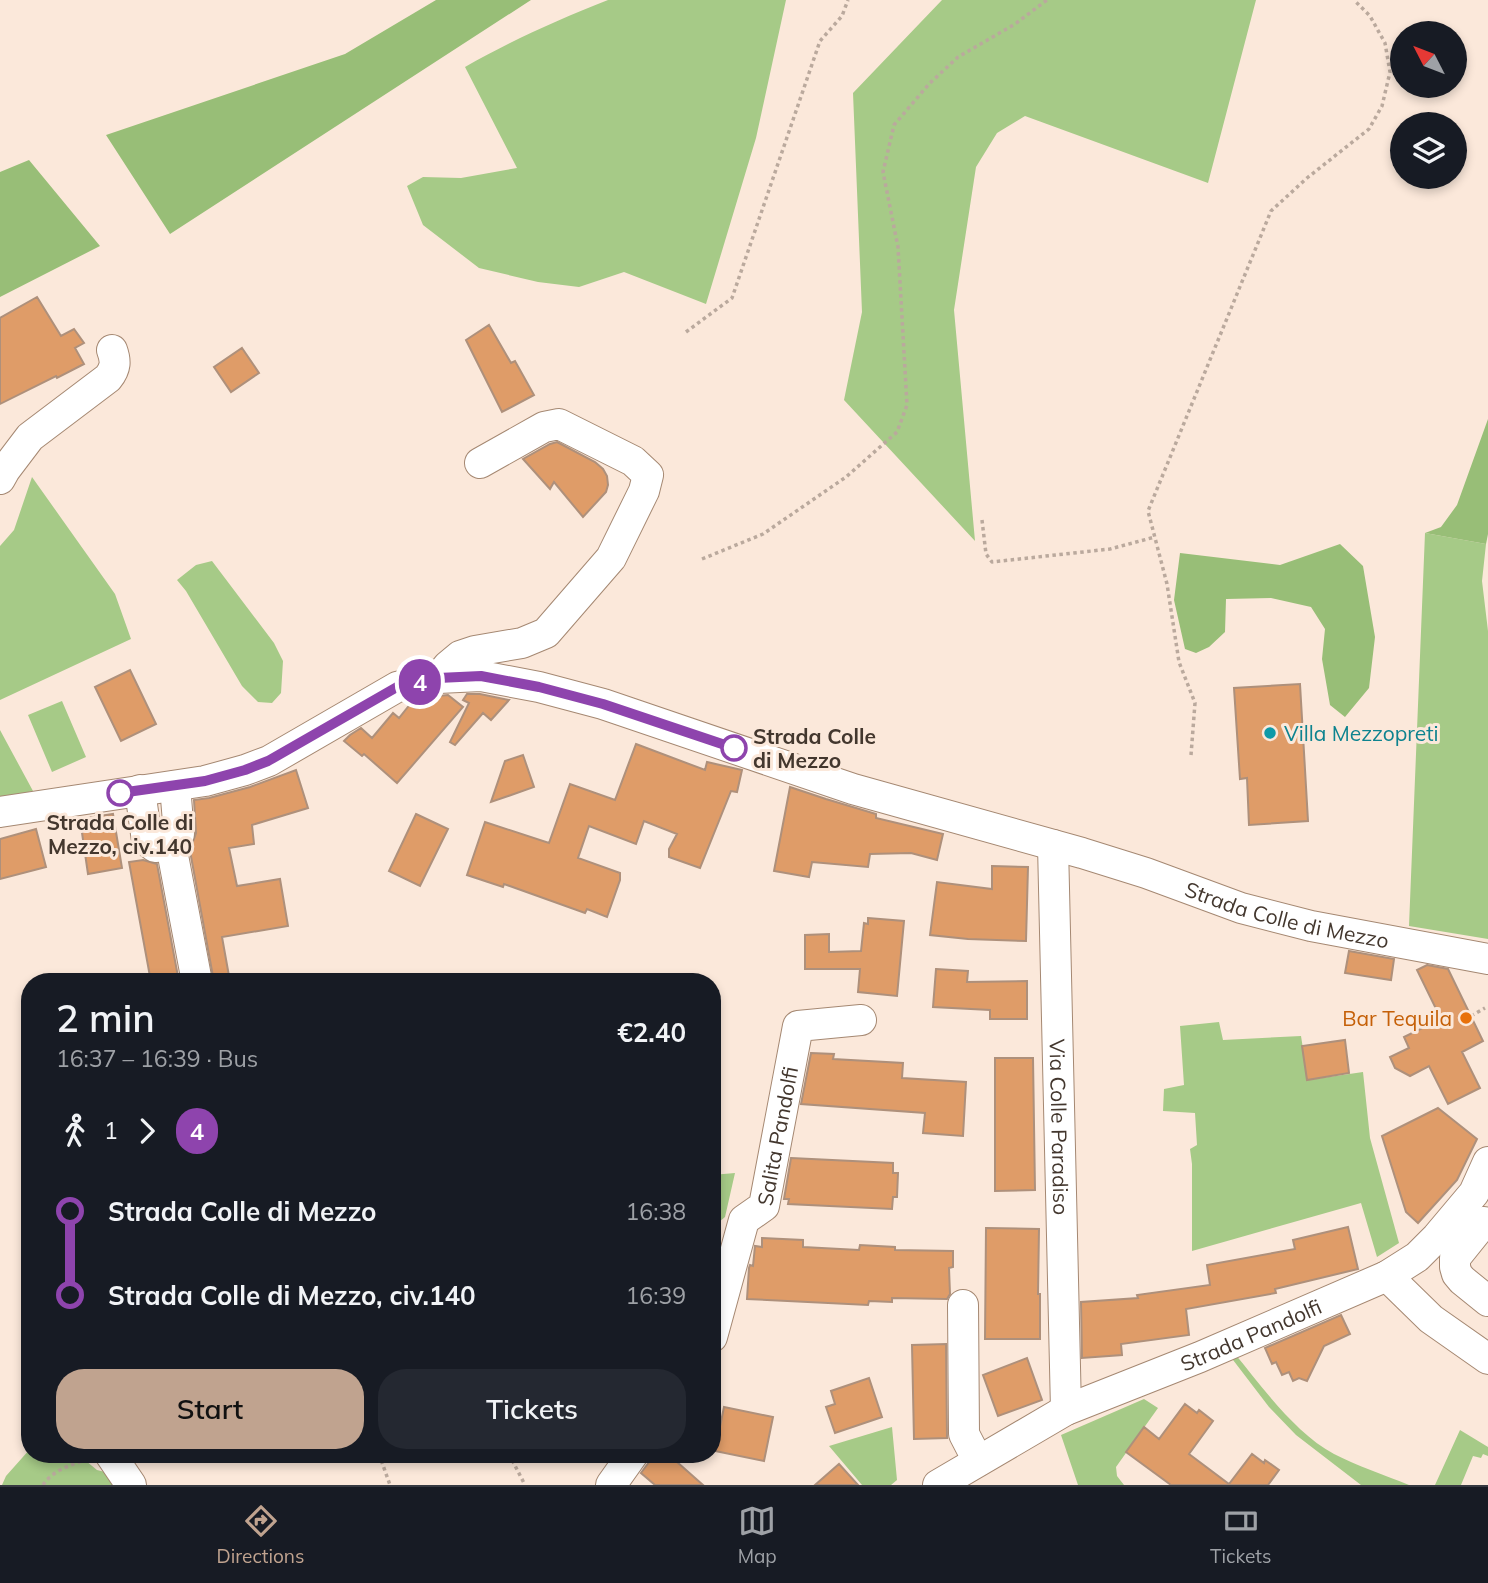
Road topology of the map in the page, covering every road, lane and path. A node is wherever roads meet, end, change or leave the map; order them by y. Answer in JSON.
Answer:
{"nodes":[{"id":1,"x":848,"y":0,"type":"edge"},
{"id":2,"x":1047,"y":0,"type":"edge"},
{"id":3,"x":1354,"y":0,"type":"edge"},
{"id":4,"x":686,"y":332,"type":"dead end"},
{"id":5,"x":112,"y":349,"type":"dead end"},
{"id":6,"x":480,"y":463,"type":"dead end"},
{"id":7,"x":2,"y":471,"type":"edge"},
{"id":8,"x":982,"y":520,"type":"dead end"},
{"id":9,"x":1155,"y":537,"type":"junction"},
{"id":10,"x":702,"y":559,"type":"dead end"},
{"id":11,"x":438,"y":678,"type":"junction"},
{"id":12,"x":1191,"y":755,"type":"dead end"},
{"id":13,"x":175,"y":786,"type":"junction"},
{"id":14,"x":140,"y":790,"type":"junction"},
{"id":15,"x":0,"y":812,"type":"edge"},
{"id":16,"x":171,"y":845,"type":"junction"},
{"id":17,"x":1054,"y":845,"type":"junction"},
{"id":18,"x":1488,"y":959,"type":"edge"},
{"id":19,"x":195,"y":973,"type":"edge"},
{"id":20,"x":1485,"y":1008,"type":"dead end"},
{"id":21,"x":1471,"y":1016,"type":"dead end"},
{"id":22,"x":861,"y":1020,"type":"dead end"},
{"id":23,"x":1488,"y":1162,"type":"edge"},
{"id":24,"x":1482,"y":1204,"type":"edge"},
{"id":25,"x":1387,"y":1276,"type":"junction"},
{"id":26,"x":1484,"y":1297,"type":"edge"},
{"id":27,"x":721,"y":1304,"type":"edge"},
{"id":28,"x":963,"y":1306,"type":"dead end"},
{"id":29,"x":1456,"y":1337,"type":"junction"},
{"id":30,"x":1488,"y":1359,"type":"edge"},
{"id":31,"x":1066,"y":1410,"type":"junction"},
{"id":32,"x":978,"y":1461,"type":"junction"},
{"id":33,"x":77,"y":1463,"type":"edge"},
{"id":34,"x":107,"y":1463,"type":"edge"},
{"id":35,"x":382,"y":1463,"type":"edge"},
{"id":36,"x":514,"y":1463,"type":"edge"},
{"id":37,"x":627,"y":1463,"type":"edge"},
{"id":38,"x":945,"y":1483,"type":"edge"},
{"id":39,"x":43,"y":1485,"type":"edge"},
{"id":40,"x":131,"y":1485,"type":"edge"},
{"id":41,"x":390,"y":1485,"type":"edge"},
{"id":42,"x":525,"y":1485,"type":"edge"},
{"id":43,"x":611,"y":1485,"type":"edge"}],
"edges":[{"from":1,"to":4,"type":"path"},
{"from":2,"to":10,"type":"path"},
{"from":3,"to":9,"type":"path"},
{"from":5,"to":7,"type":"street"},
{"from":6,"to":11,"type":"street"},
{"from":8,"to":9,"type":"path"},
{"from":9,"to":12,"type":"path"},
{"from":11,"to":13,"type":"street","name":"Strada Colle di Mezzo"},
{"from":11,"to":17,"type":"street","name":"Strada Colle di Mezzo"},
{"from":13,"to":14,"type":"street","name":"Strada Colle di Mezzo"},
{"from":13,"to":16,"type":"street"},
{"from":14,"to":15,"type":"street","name":"Strada Colle di Mezzo"},
{"from":14,"to":16,"type":"street"},
{"from":16,"to":19,"type":"street"},
{"from":17,"to":18,"type":"street","name":"Strada Colle di Mezzo"},
{"from":17,"to":31,"type":"street","name":"Via Colle Paradiso"},
{"from":20,"to":21,"type":"path"},
{"from":22,"to":27,"type":"street","name":"Salita Pandolfi"},
{"from":23,"to":24,"type":"street","name":"Strada Pandolfi"},
{"from":24,"to":25,"type":"street","name":"Strada Pandolfi"},
{"from":24,"to":26,"type":"street"},
{"from":25,"to":29,"type":"street"},
{"from":25,"to":31,"type":"street","name":"Strada Pandolfi"},
{"from":26,"to":29,"type":"street"},
{"from":28,"to":32,"type":"street"},
{"from":29,"to":30,"type":"street"},
{"from":31,"to":32,"type":"street","name":"Strada Pandolfi"},
{"from":32,"to":38,"type":"street","name":"Strada Pandolfi"},
{"from":33,"to":39,"type":"path"},
{"from":34,"to":40,"type":"street"},
{"from":35,"to":41,"type":"path"},
{"from":36,"to":42,"type":"path"},
{"from":37,"to":43,"type":"street"}]}
